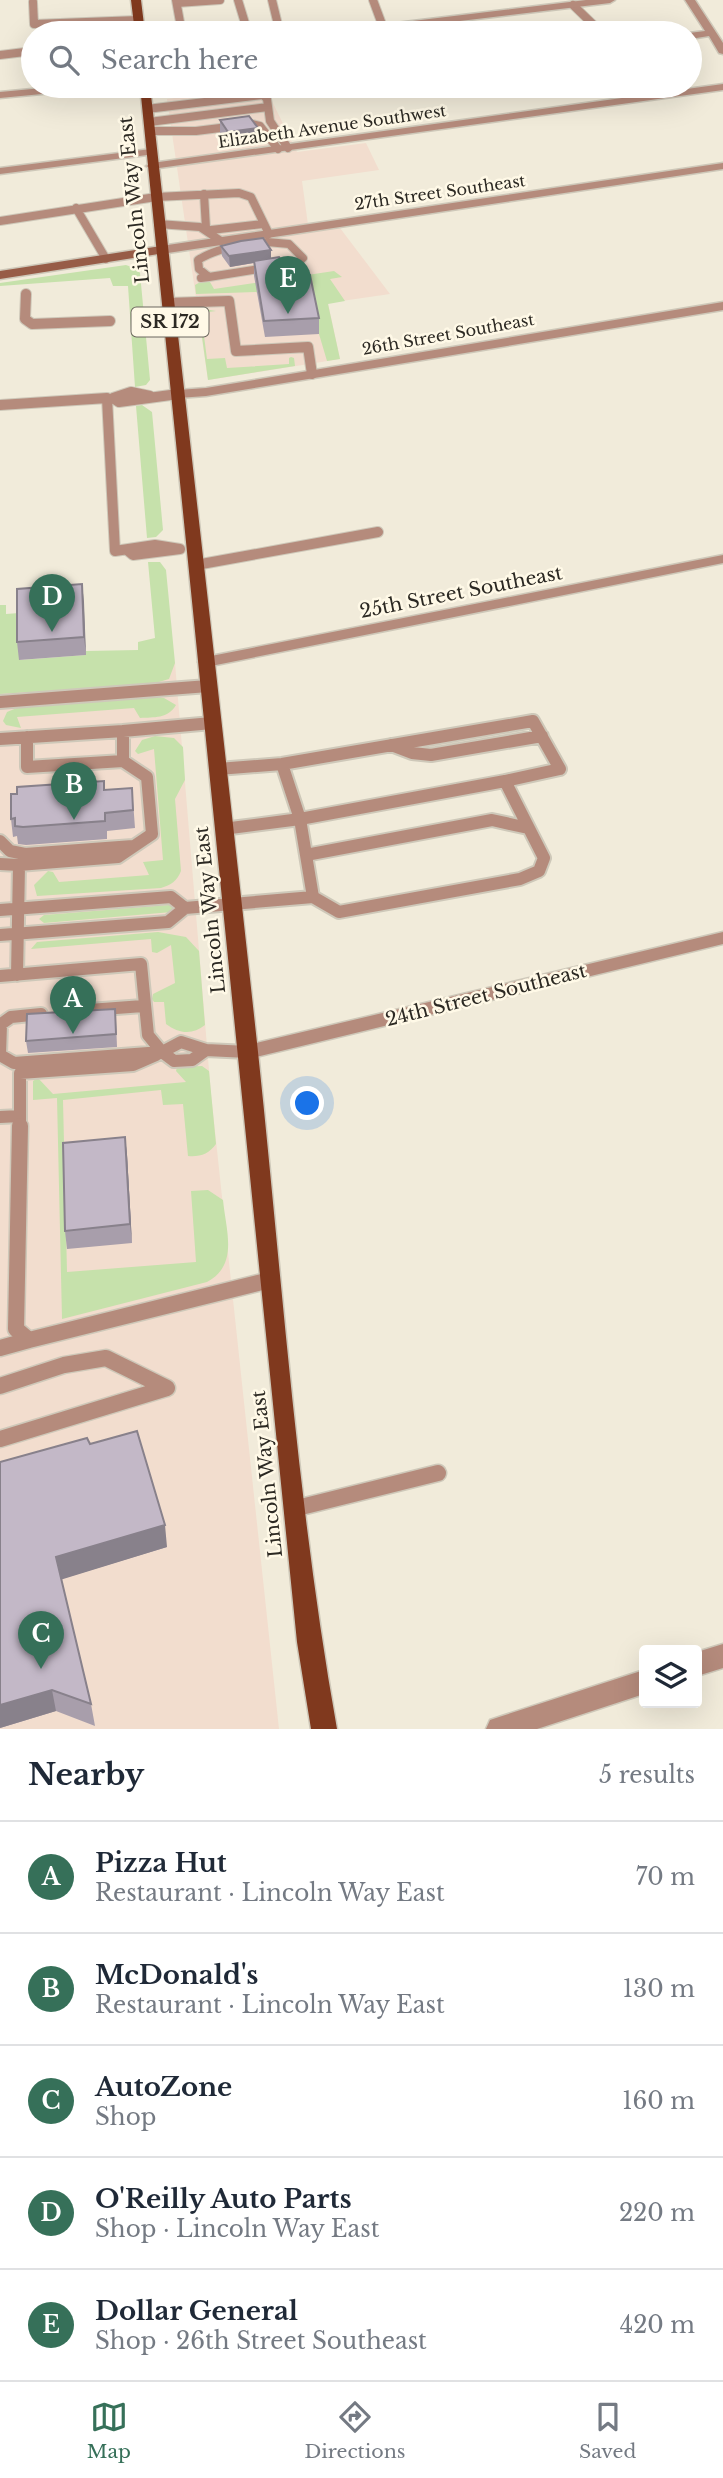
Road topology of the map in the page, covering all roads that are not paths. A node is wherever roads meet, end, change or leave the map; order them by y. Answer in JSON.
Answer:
{"nodes":[{"id":1,"x":136,"y":0,"type":"edge"},
{"id":2,"x":220,"y":0,"type":"edge"},
{"id":3,"x":238,"y":0,"type":"edge"},
{"id":4,"x":272,"y":0,"type":"edge"},
{"id":5,"x":373,"y":0,"type":"edge"},
{"id":6,"x":610,"y":0,"type":"edge"},
{"id":7,"x":690,"y":0,"type":"edge"},
{"id":8,"x":33,"y":2,"type":"dead end"},
{"id":9,"x":177,"y":2,"type":"edge"},
{"id":10,"x":573,"y":5,"type":"junction"},
{"id":11,"x":138,"y":20,"type":"joint"},
{"id":12,"x":32,"y":21,"type":"edge"},
{"id":13,"x":112,"y":21,"type":"edge"},
{"id":14,"x":180,"y":21,"type":"edge"},
{"id":15,"x":244,"y":21,"type":"edge"},
{"id":16,"x":277,"y":21,"type":"edge"},
{"id":17,"x":381,"y":21,"type":"edge"},
{"id":18,"x":435,"y":21,"type":"edge"},
{"id":19,"x":590,"y":21,"type":"edge"},
{"id":20,"x":712,"y":33,"type":"junction"},
{"id":21,"x":702,"y":34,"type":"edge"},
{"id":22,"x":723,"y":50,"type":"edge"},
{"id":23,"x":21,"y":52,"type":"edge"},
{"id":24,"x":0,"y":55,"type":"edge"},
{"id":25,"x":723,"y":87,"type":"edge"},
{"id":26,"x":702,"y":90,"type":"edge"},
{"id":27,"x":21,"y":93,"type":"edge"},
{"id":28,"x":0,"y":95,"type":"edge"},
{"id":29,"x":146,"y":98,"type":"edge"},
{"id":30,"x":226,"y":98,"type":"edge"},
{"id":31,"x":265,"y":98,"type":"edge"},
{"id":32,"x":644,"y":98,"type":"edge"},
{"id":33,"x":268,"y":107,"type":"junction"},
{"id":34,"x":147,"y":108,"type":"junction"},
{"id":35,"x":270,"y":121,"type":"junction"},
{"id":36,"x":252,"y":124,"type":"junction"},
{"id":37,"x":149,"y":127,"type":"junction"},
{"id":38,"x":283,"y":148,"type":"junction"},
{"id":39,"x":151,"y":152,"type":"junction"},
{"id":40,"x":152,"y":166,"type":"junction"},
{"id":41,"x":723,"y":166,"type":"edge"},
{"id":42,"x":0,"y":171,"type":"edge"},
{"id":43,"x":204,"y":194,"type":"junction"},
{"id":44,"x":156,"y":197,"type":"junction"},
{"id":45,"x":76,"y":208,"type":"junction"},
{"id":46,"x":0,"y":222,"type":"edge"},
{"id":47,"x":158,"y":224,"type":"junction"},
{"id":48,"x":209,"y":229,"type":"junction"},
{"id":49,"x":266,"y":229,"type":"junction"},
{"id":50,"x":221,"y":241,"type":"junction"},
{"id":51,"x":161,"y":250,"type":"junction"},
{"id":52,"x":106,"y":259,"type":"junction"},
{"id":53,"x":1,"y":273,"type":"edge"},
{"id":54,"x":205,"y":277,"type":"joint"},
{"id":55,"x":26,"y":294,"type":"dead end"},
{"id":56,"x":167,"y":303,"type":"junction"},
{"id":57,"x":723,"y":306,"type":"edge"},
{"id":58,"x":110,"y":321,"type":"dead end"},
{"id":59,"x":312,"y":374,"type":"junction"},
{"id":60,"x":178,"y":394,"type":"junction"},
{"id":61,"x":110,"y":398,"type":"junction"},
{"id":62,"x":0,"y":405,"type":"edge"},
{"id":63,"x":378,"y":532,"type":"dead end"},
{"id":64,"x":190,"y":554,"type":"junction"},
{"id":65,"x":723,"y":559,"type":"edge"},
{"id":66,"x":206,"y":662,"type":"junction"},
{"id":67,"x":208,"y":687,"type":"junction"},
{"id":68,"x":0,"y":702,"type":"edge"},
{"id":69,"x":212,"y":723,"type":"junction"},
{"id":70,"x":123,"y":731,"type":"junction"},
{"id":71,"x":27,"y":737,"type":"junction"},
{"id":72,"x":0,"y":738,"type":"edge"},
{"id":73,"x":123,"y":761,"type":"junction"},
{"id":74,"x":282,"y":764,"type":"junction"},
{"id":75,"x":219,"y":769,"type":"junction"},
{"id":76,"x":505,"y":781,"type":"junction"},
{"id":77,"x":300,"y":819,"type":"junction"},
{"id":78,"x":528,"y":828,"type":"junction"},
{"id":79,"x":223,"y":829,"type":"junction"},
{"id":80,"x":0,"y":841,"type":"edge"},
{"id":81,"x":138,"y":846,"type":"junction"},
{"id":82,"x":306,"y":855,"type":"junction"},
{"id":83,"x":0,"y":864,"type":"edge"},
{"id":84,"x":19,"y":865,"type":"junction"},
{"id":85,"x":520,"y":879,"type":"joint"},
{"id":86,"x":313,"y":897,"type":"junction"},
{"id":87,"x":231,"y":904,"type":"junction"},
{"id":88,"x":185,"y":908,"type":"junction"},
{"id":89,"x":18,"y":909,"type":"junction"},
{"id":90,"x":0,"y":910,"type":"edge"},
{"id":91,"x":18,"y":934,"type":"junction"},
{"id":92,"x":0,"y":935,"type":"edge"},
{"id":93,"x":723,"y":938,"type":"edge"},
{"id":94,"x":17,"y":975,"type":"junction"},
{"id":95,"x":0,"y":976,"type":"edge"},
{"id":96,"x":144,"y":1006,"type":"junction"},
{"id":97,"x":162,"y":1052,"type":"junction"},
{"id":98,"x":248,"y":1052,"type":"junction"},
{"id":99,"x":20,"y":1116,"type":"junction"},
{"id":100,"x":0,"y":1117,"type":"edge"},
{"id":101,"x":270,"y":1280,"type":"junction"},
{"id":102,"x":29,"y":1340,"type":"junction"},
{"id":103,"x":0,"y":1348,"type":"edge"},
{"id":104,"x":0,"y":1386,"type":"edge"},
{"id":105,"x":0,"y":1439,"type":"edge"},
{"id":106,"x":438,"y":1473,"type":"dead end"},
{"id":107,"x":293,"y":1509,"type":"junction"},
{"id":108,"x":639,"y":1684,"type":"edge"},
{"id":109,"x":324,"y":1729,"type":"edge"},
{"id":110,"x":499,"y":1729,"type":"edge"}],
"edges":[{"from":1,"to":11,"type":"main road"},
{"from":2,"to":9,"type":"lane"},
{"from":3,"to":15,"type":"lane"},
{"from":4,"to":16,"type":"lane"},
{"from":5,"to":17,"type":"lane"},
{"from":6,"to":10,"type":"street"},
{"from":7,"to":20,"type":"street"},
{"from":8,"to":12,"type":"lane"},
{"from":9,"to":14,"type":"lane"},
{"from":10,"to":18,"type":"street"},
{"from":10,"to":19,"type":"lane"},
{"from":11,"to":13,"type":"lane"},
{"from":20,"to":21,"type":"street"},
{"from":20,"to":22,"type":"street"},
{"from":23,"to":24,"type":"lane"},
{"from":25,"to":26,"type":"street","name":"Elizabeth Avenue Southwest"},
{"from":27,"to":28,"type":"street"},
{"from":29,"to":34,"type":"main road","name":"Lincoln Way East","number":"SR 172"},
{"from":30,"to":34,"type":"lane"},
{"from":31,"to":33,"type":"lane"},
{"from":32,"to":38,"type":"street","name":"Elizabeth Avenue Southwest"},
{"from":33,"to":35,"type":"lane"},
{"from":33,"to":37,"type":"lane"},
{"from":34,"to":37,"type":"main road","name":"Lincoln Way East","number":"SR 172"},
{"from":35,"to":36,"type":"lane"},
{"from":35,"to":38,"type":"lane"},
{"from":36,"to":37,"type":"lane"},
{"from":36,"to":38,"type":"lane"},
{"from":37,"to":39,"type":"main road","name":"Lincoln Way East","number":"SR 172"},
{"from":38,"to":40,"type":"street","name":"Elizabeth Avenue Southwest"},
{"from":39,"to":40,"type":"main road","name":"Lincoln Way East","number":"SR 172"},
{"from":39,"to":42,"type":"street"},
{"from":40,"to":44,"type":"main road","name":"Lincoln Way East","number":"SR 172"},
{"from":41,"to":49,"type":"street","name":"27th Street Southeast"},
{"from":43,"to":44,"type":"lane"},
{"from":43,"to":48,"type":"lane"},
{"from":43,"to":49,"type":"lane"},
{"from":44,"to":45,"type":"lane"},
{"from":44,"to":47,"type":"main road","name":"Lincoln Way East","number":"SR 172"},
{"from":45,"to":46,"type":"lane"},
{"from":45,"to":52,"type":"lane"},
{"from":47,"to":48,"type":"lane"},
{"from":47,"to":51,"type":"main road","name":"Lincoln Way East","number":"SR 172"},
{"from":48,"to":49,"type":"lane"},
{"from":48,"to":50,"type":"lane"},
{"from":49,"to":50,"type":"street","name":"27th Street Southeast"},
{"from":50,"to":51,"type":"street","name":"27th Street Southeast"},
{"from":51,"to":52,"type":"street"},
{"from":51,"to":56,"type":"main road","name":"Lincoln Way East","number":"SR 172"},
{"from":52,"to":53,"type":"street"},
{"from":54,"to":54,"type":"lane"},
{"from":55,"to":58,"type":"lane"},
{"from":56,"to":59,"type":"lane"},
{"from":56,"to":60,"type":"main road","name":"Lincoln Way East","number":"SR 172"},
{"from":57,"to":59,"type":"street","name":"26th Street Southeast"},
{"from":59,"to":60,"type":"street","name":"26th Street Southeast"},
{"from":60,"to":61,"type":"lane"},
{"from":60,"to":64,"type":"main road","name":"Lincoln Way East","number":"SR 172"},
{"from":61,"to":62,"type":"lane"},
{"from":61,"to":64,"type":"lane"},
{"from":63,"to":64,"type":"lane"},
{"from":64,"to":66,"type":"main road","name":"Lincoln Way East","number":"SR 172"},
{"from":65,"to":66,"type":"street","name":"25th Street Southeast"},
{"from":66,"to":67,"type":"main road","name":"Lincoln Way East","number":"SR 172"},
{"from":67,"to":68,"type":"lane"},
{"from":67,"to":69,"type":"main road","name":"Lincoln Way East","number":"SR 172"},
{"from":69,"to":70,"type":"lane"},
{"from":69,"to":75,"type":"main road","name":"Lincoln Way East","number":"SR 172"},
{"from":70,"to":71,"type":"lane"},
{"from":70,"to":73,"type":"lane"},
{"from":71,"to":72,"type":"lane"},
{"from":71,"to":73,"type":"lane"},
{"from":73,"to":81,"type":"lane"},
{"from":74,"to":75,"type":"lane"},
{"from":74,"to":76,"type":"lane"},
{"from":74,"to":77,"type":"lane"},
{"from":75,"to":79,"type":"main road","name":"Lincoln Way East","number":"SR 172"},
{"from":76,"to":77,"type":"lane"},
{"from":76,"to":78,"type":"lane"},
{"from":77,"to":79,"type":"lane"},
{"from":77,"to":82,"type":"lane"},
{"from":78,"to":82,"type":"lane"},
{"from":78,"to":85,"type":"lane"},
{"from":79,"to":87,"type":"main road","name":"Lincoln Way East","number":"SR 172"},
{"from":80,"to":81,"type":"lane"},
{"from":81,"to":84,"type":"lane"},
{"from":82,"to":86,"type":"lane"},
{"from":83,"to":84,"type":"lane"},
{"from":84,"to":89,"type":"lane"},
{"from":85,"to":86,"type":"lane"},
{"from":86,"to":87,"type":"lane"},
{"from":87,"to":88,"type":"lane"},
{"from":87,"to":98,"type":"main road","name":"Lincoln Way East","number":"SR 172"},
{"from":88,"to":89,"type":"lane"},
{"from":88,"to":91,"type":"lane"},
{"from":89,"to":90,"type":"lane"},
{"from":89,"to":91,"type":"lane"},
{"from":91,"to":92,"type":"lane"},
{"from":91,"to":94,"type":"lane"},
{"from":93,"to":98,"type":"street","name":"24th Street Southeast"},
{"from":94,"to":95,"type":"lane"},
{"from":94,"to":96,"type":"lane"},
{"from":96,"to":97,"type":"lane"},
{"from":96,"to":97,"type":"lane"},
{"from":97,"to":98,"type":"lane"},
{"from":97,"to":99,"type":"lane"},
{"from":98,"to":101,"type":"main road","name":"Lincoln Way East","number":"SR 172"},
{"from":99,"to":100,"type":"lane"},
{"from":99,"to":102,"type":"lane"},
{"from":101,"to":102,"type":"lane"},
{"from":101,"to":107,"type":"main road","name":"Lincoln Way East","number":"SR 172"},
{"from":102,"to":103,"type":"lane"},
{"from":104,"to":105,"type":"lane"},
{"from":106,"to":107,"type":"lane"},
{"from":107,"to":109,"type":"main road","name":"Lincoln Way East","number":"SR 172"},
{"from":108,"to":110,"type":"street"}]}
